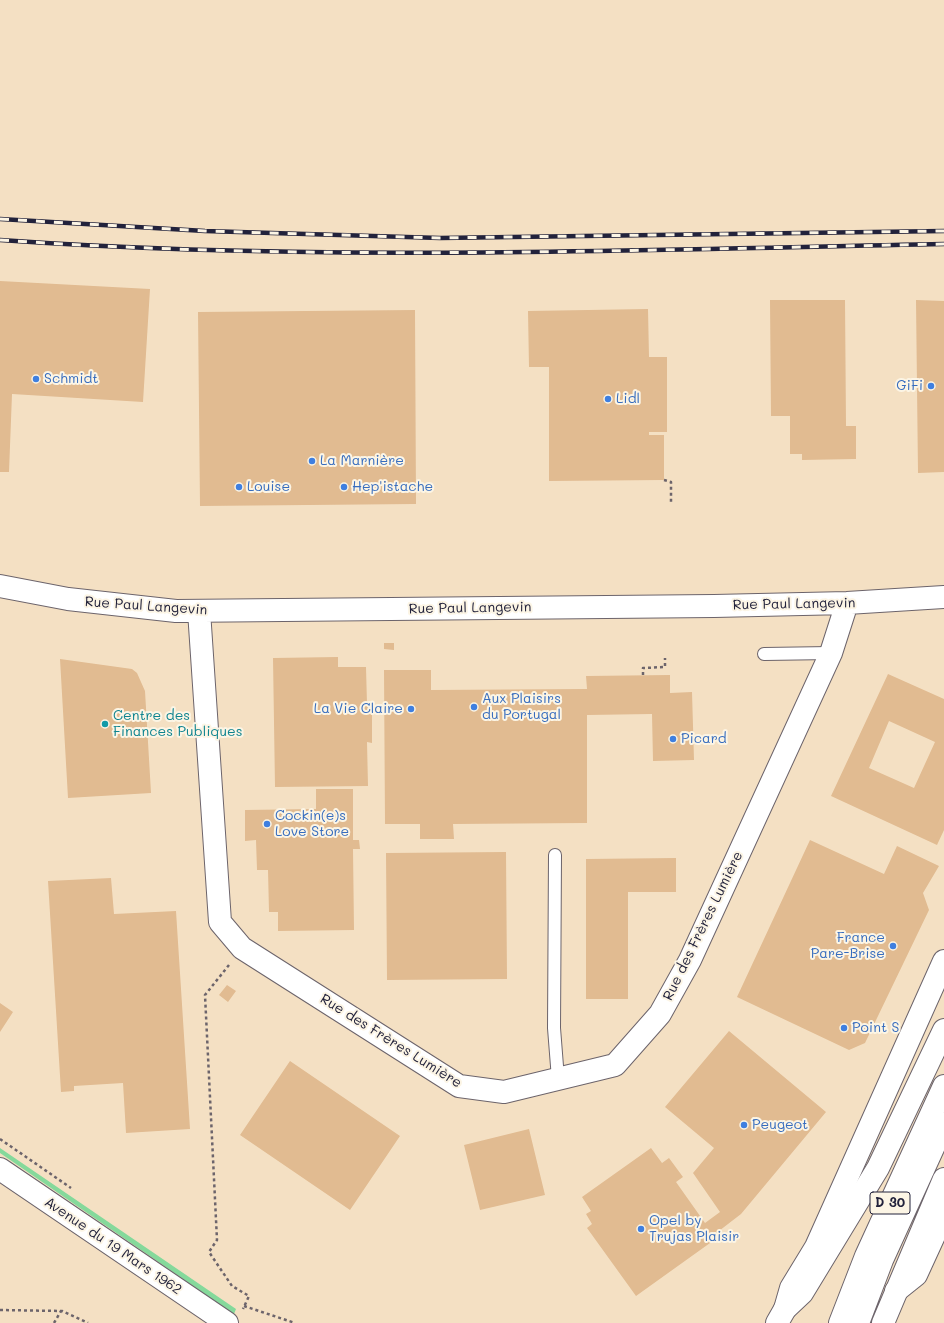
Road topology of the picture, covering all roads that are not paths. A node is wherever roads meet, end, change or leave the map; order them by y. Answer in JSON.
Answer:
{"nodes":[{"id":1,"x":0,"y":586,"type":"edge"},
{"id":2,"x":943,"y":597,"type":"edge"},
{"id":3,"x":847,"y":603,"type":"junction"},
{"id":4,"x":199,"y":611,"type":"junction"},
{"id":5,"x":830,"y":653,"type":"junction"},
{"id":6,"x":764,"y":654,"type":"dead end"},
{"id":7,"x":555,"y":855,"type":"dead end"},
{"id":8,"x":944,"y":961,"type":"edge"},
{"id":9,"x":944,"y":1030,"type":"edge"},
{"id":10,"x":558,"y":1079,"type":"junction"},
{"id":11,"x":944,"y":1086,"type":"edge"},
{"id":12,"x":944,"y":1124,"type":"edge"},
{"id":13,"x":0,"y":1168,"type":"edge"},
{"id":14,"x":944,"y":1179,"type":"edge"},
{"id":15,"x":944,"y":1214,"type":"edge"},
{"id":16,"x":896,"y":1291,"type":"junction"},
{"id":17,"x":781,"y":1316,"type":"edge"},
{"id":18,"x":233,"y":1318,"type":"edge"},
{"id":19,"x":840,"y":1323,"type":"edge"},
{"id":20,"x":858,"y":1323,"type":"edge"},
{"id":21,"x":883,"y":1323,"type":"edge"}],
"edges":[{"from":1,"to":4,"type":"street","name":"Rue Paul Langevin"},
{"from":2,"to":3,"type":"street","name":"Rue Paul Langevin"},
{"from":3,"to":4,"type":"street","name":"Rue Paul Langevin"},
{"from":3,"to":5,"type":"street","name":"Rue des Frères Lumière"},
{"from":4,"to":10,"type":"street","name":"Rue des Frères Lumière"},
{"from":5,"to":6,"type":"lane"},
{"from":5,"to":10,"type":"street","name":"Rue des Frères Lumière"},
{"from":7,"to":10,"type":"lane"},
{"from":8,"to":17,"type":"street"},
{"from":9,"to":17,"type":"street"},
{"from":11,"to":19,"type":"street","number":"D 30"},
{"from":12,"to":20,"type":"street","number":"D 30"},
{"from":13,"to":18,"type":"street","name":"Avenue du 19 Mars 1962"},
{"from":14,"to":16,"type":"street"},
{"from":15,"to":16,"type":"street"},
{"from":16,"to":21,"type":"street"}]}
